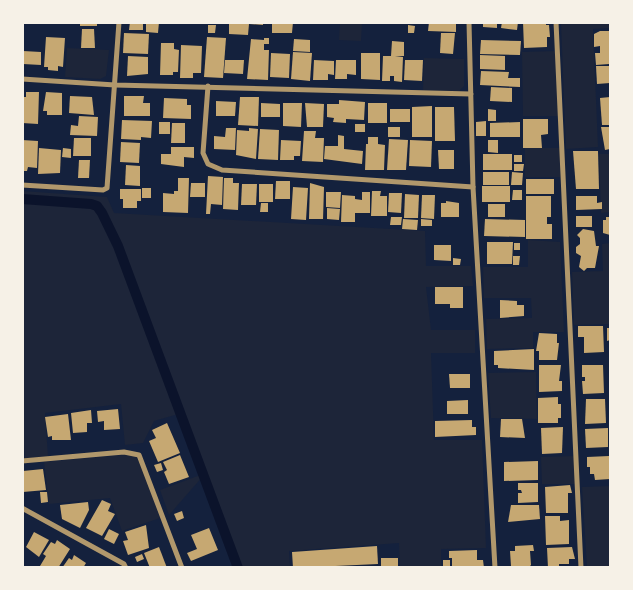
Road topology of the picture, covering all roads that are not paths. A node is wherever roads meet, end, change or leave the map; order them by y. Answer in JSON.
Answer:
{"nodes":[{"id":1,"x":119,"y":22,"type":"edge"},
{"id":2,"x":469,"y":22,"type":"edge"},
{"id":3,"x":556,"y":22,"type":"edge"},
{"id":4,"x":22,"y":79,"type":"edge"},
{"id":5,"x":115,"y":85,"type":"junction"},
{"id":6,"x":208,"y":86,"type":"junction"},
{"id":7,"x":471,"y":94,"type":"junction"},
{"id":8,"x":22,"y":185,"type":"edge"},
{"id":9,"x":473,"y":187,"type":"junction"},
{"id":10,"x":22,"y":461,"type":"edge"},
{"id":11,"x":22,"y":508,"type":"edge"},
{"id":12,"x":126,"y":568,"type":"edge"},
{"id":13,"x":182,"y":568,"type":"edge"},
{"id":14,"x":495,"y":568,"type":"edge"},
{"id":15,"x":581,"y":568,"type":"edge"}],
"edges":[{"from":1,"to":5,"type":"street"},
{"from":2,"to":7,"type":"street"},
{"from":3,"to":15,"type":"street"},
{"from":4,"to":5,"type":"street"},
{"from":5,"to":6,"type":"street"},
{"from":5,"to":8,"type":"street"},
{"from":6,"to":7,"type":"street"},
{"from":6,"to":9,"type":"street"},
{"from":7,"to":9,"type":"street"},
{"from":9,"to":14,"type":"street"},
{"from":10,"to":13,"type":"street"},
{"from":11,"to":12,"type":"street"}]}
